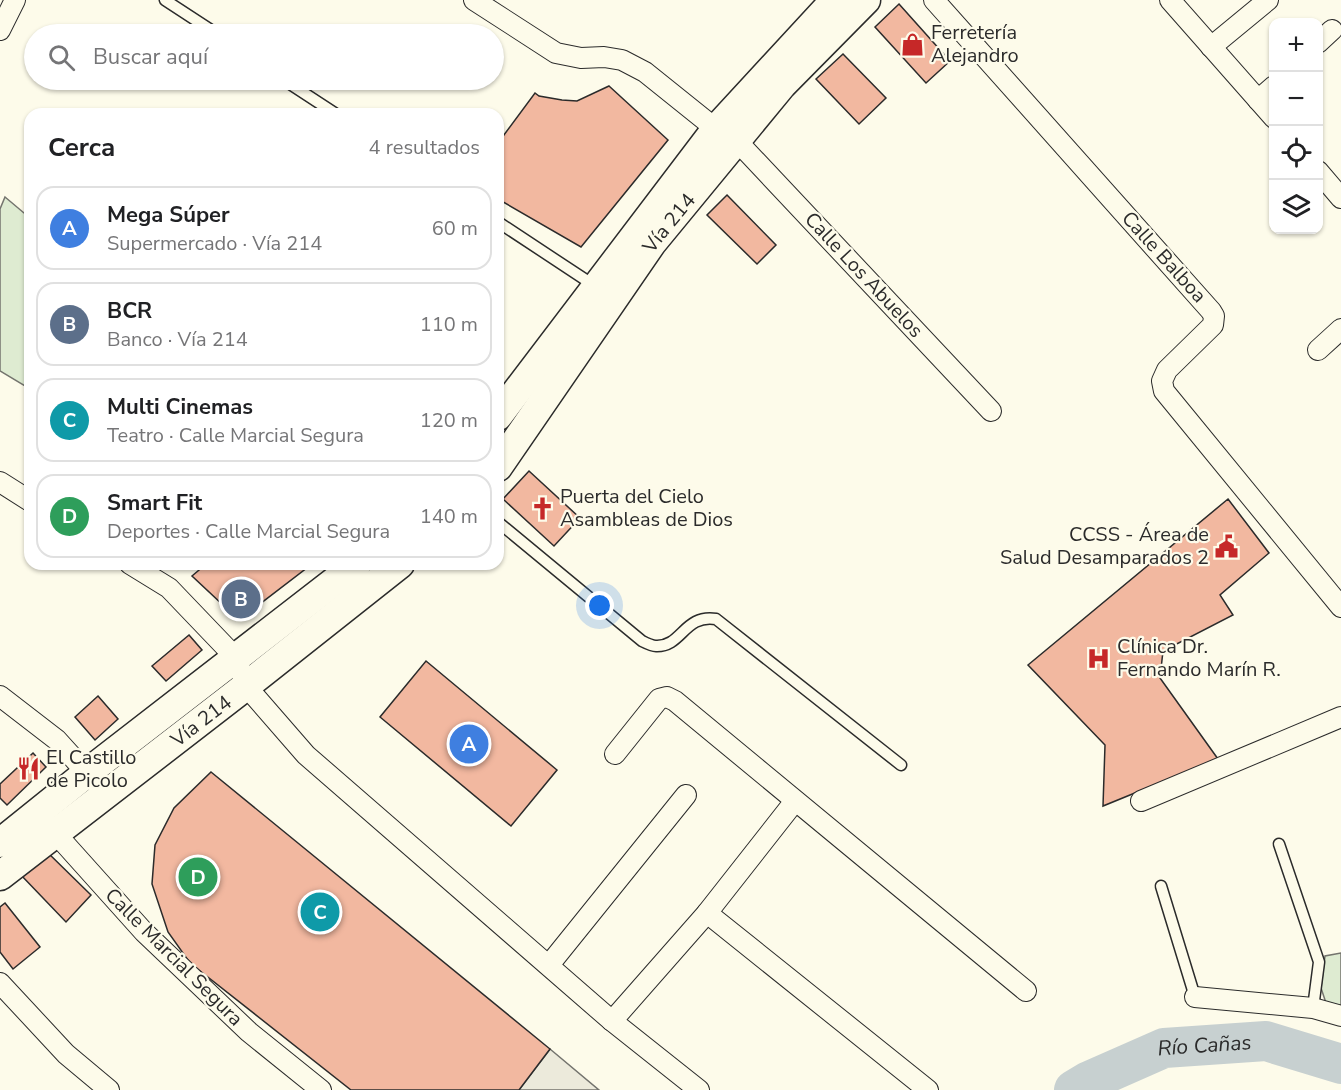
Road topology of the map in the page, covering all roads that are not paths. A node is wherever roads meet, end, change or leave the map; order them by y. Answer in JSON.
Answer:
{"nodes":[{"id":1,"x":15,"y":0,"type":"edge"},
{"id":2,"x":165,"y":0,"type":"edge"},
{"id":3,"x":474,"y":0,"type":"edge"},
{"id":4,"x":835,"y":0,"type":"edge"},
{"id":5,"x":867,"y":0,"type":"edge"},
{"id":6,"x":934,"y":0,"type":"edge"},
{"id":7,"x":1170,"y":0,"type":"edge"},
{"id":8,"x":1268,"y":0,"type":"edge"},
{"id":9,"x":2,"y":23,"type":"edge"},
{"id":10,"x":202,"y":24,"type":"edge"},
{"id":11,"x":1211,"y":47,"type":"junction"},
{"id":12,"x":299,"y":90,"type":"edge"},
{"id":13,"x":1269,"y":90,"type":"edge"},
{"id":14,"x":1258,"y":100,"type":"junction"},
{"id":15,"x":327,"y":108,"type":"edge"},
{"id":16,"x":1269,"y":112,"type":"edge"},
{"id":17,"x":726,"y":135,"type":"junction"},
{"id":18,"x":504,"y":226,"type":"edge"},
{"id":19,"x":595,"y":286,"type":"junction"},
{"id":20,"x":1341,"y":329,"type":"edge"},
{"id":21,"x":1318,"y":350,"type":"dead end"},
{"id":22,"x":504,"y":408,"type":"edge"},
{"id":23,"x":992,"y":411,"type":"dead end"},
{"id":24,"x":504,"y":458,"type":"edge"},
{"id":25,"x":0,"y":482,"type":"edge"},
{"id":26,"x":24,"y":497,"type":"edge"},
{"id":27,"x":504,"y":527,"type":"edge"},
{"id":28,"x":140,"y":570,"type":"edge"},
{"id":29,"x":349,"y":570,"type":"edge"},
{"id":30,"x":392,"y":570,"type":"edge"},
{"id":31,"x":1341,"y":607,"type":"edge"},
{"id":32,"x":236,"y":658,"type":"junction"},
{"id":33,"x":246,"y":686,"type":"junction"},
{"id":34,"x":0,"y":696,"type":"edge"},
{"id":35,"x":1341,"y":717,"type":"edge"},
{"id":36,"x":615,"y":754,"type":"dead end"},
{"id":37,"x":902,"y":765,"type":"dead end"},
{"id":38,"x":87,"y":773,"type":"junction"},
{"id":39,"x":105,"y":795,"type":"junction"},
{"id":40,"x":686,"y":795,"type":"dead end"},
{"id":41,"x":795,"y":801,"type":"junction"},
{"id":42,"x":1141,"y":801,"type":"dead end"},
{"id":43,"x":47,"y":823,"type":"junction"},
{"id":44,"x":0,"y":843,"type":"edge"},
{"id":45,"x":1279,"y":844,"type":"dead end"},
{"id":46,"x":0,"y":876,"type":"edge"},
{"id":47,"x":1161,"y":886,"type":"dead end"},
{"id":48,"x":707,"y":913,"type":"junction"},
{"id":49,"x":549,"y":965,"type":"junction"},
{"id":50,"x":0,"y":983,"type":"edge"},
{"id":51,"x":1026,"y":992,"type":"dead end"},
{"id":52,"x":1195,"y":997,"type":"joint"},
{"id":53,"x":1313,"y":1008,"type":"junction"},
{"id":54,"x":1341,"y":1016,"type":"edge"},
{"id":55,"x":612,"y":1021,"type":"junction"},
{"id":56,"x":109,"y":1090,"type":"edge"},
{"id":57,"x":321,"y":1090,"type":"edge"},
{"id":58,"x":699,"y":1090,"type":"edge"},
{"id":59,"x":928,"y":1090,"type":"edge"}],
"edges":[{"from":1,"to":9,"type":"street"},
{"from":2,"to":10,"type":"lane"},
{"from":3,"to":17,"type":"street","name":"Calle Los Abuelos"},
{"from":4,"to":17,"type":"main road","name":"Vía 214"},
{"from":5,"to":17,"type":"main road","name":"Vía 214"},
{"from":6,"to":31,"type":"street","name":"Calle Balboa"},
{"from":7,"to":11,"type":"street"},
{"from":8,"to":11,"type":"street"},
{"from":11,"to":14,"type":"street"},
{"from":12,"to":15,"type":"lane"},
{"from":13,"to":14,"type":"street"},
{"from":14,"to":16,"type":"street"},
{"from":17,"to":19,"type":"main road","name":"Vía 214"},
{"from":17,"to":23,"type":"street","name":"Calle Los Abuelos"},
{"from":17,"to":24,"type":"main road","name":"Vía 214"},
{"from":18,"to":19,"type":"lane"},
{"from":19,"to":22,"type":"main road","name":"Vía 214"},
{"from":20,"to":21,"type":"street"},
{"from":25,"to":26,"type":"street"},
{"from":27,"to":37,"type":"lane"},
{"from":28,"to":32,"type":"street"},
{"from":29,"to":32,"type":"main road","name":"Vía 214"},
{"from":30,"to":33,"type":"main road","name":"Vía 214"},
{"from":32,"to":33,"type":"street"},
{"from":32,"to":38,"type":"main road","name":"Vía 214"},
{"from":33,"to":39,"type":"main road","name":"Vía 214"},
{"from":33,"to":49,"type":"street"},
{"from":34,"to":38,"type":"street"},
{"from":35,"to":42,"type":"street"},
{"from":36,"to":41,"type":"street"},
{"from":38,"to":39,"type":"street"},
{"from":38,"to":43,"type":"main road","name":"Vía 214"},
{"from":39,"to":43,"type":"main road","name":"Vía 214"},
{"from":40,"to":49,"type":"street"},
{"from":41,"to":48,"type":"street"},
{"from":41,"to":51,"type":"street"},
{"from":43,"to":44,"type":"main road","name":"Vía 214"},
{"from":43,"to":46,"type":"main road","name":"Vía 214"},
{"from":43,"to":57,"type":"street","name":"Calle Marcial Segura"},
{"from":45,"to":53,"type":"lane"},
{"from":47,"to":52,"type":"lane"},
{"from":48,"to":55,"type":"street"},
{"from":48,"to":59,"type":"street"},
{"from":49,"to":55,"type":"street"},
{"from":50,"to":56,"type":"street"},
{"from":52,"to":53,"type":"street"},
{"from":53,"to":54,"type":"street"},
{"from":55,"to":58,"type":"street"}]}
